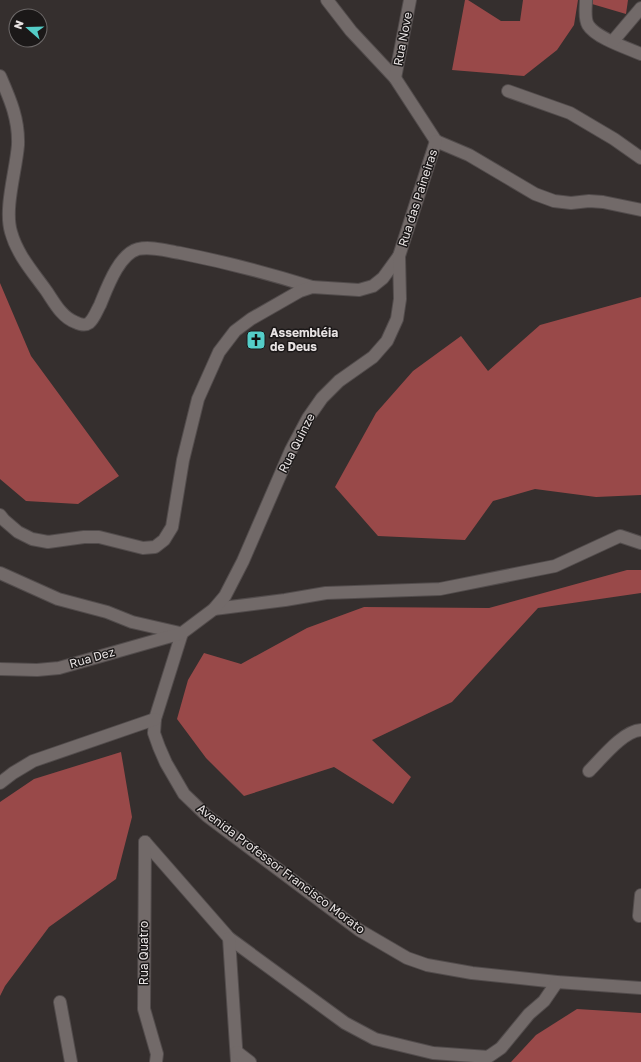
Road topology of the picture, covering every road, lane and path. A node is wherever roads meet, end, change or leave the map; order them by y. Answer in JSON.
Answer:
{"nodes":[{"id":1,"x":327,"y":0,"type":"edge"},
{"id":2,"x":410,"y":0,"type":"edge"},
{"id":3,"x":586,"y":0,"type":"edge"},
{"id":4,"x":641,"y":8,"type":"edge"},
{"id":5,"x":613,"y":41,"type":"junction"},
{"id":6,"x":641,"y":54,"type":"edge"},
{"id":7,"x":0,"y":76,"type":"edge"},
{"id":8,"x":395,"y":78,"type":"junction"},
{"id":9,"x":508,"y":91,"type":"dead end"},
{"id":10,"x":436,"y":141,"type":"junction"},
{"id":11,"x":641,"y":158,"type":"edge"},
{"id":12,"x":641,"y":210,"type":"edge"},
{"id":13,"x":400,"y":256,"type":"junction"},
{"id":14,"x":312,"y":287,"type":"junction"},
{"id":15,"x":0,"y":515,"type":"edge"},
{"id":16,"x":641,"y":543,"type":"edge"},
{"id":17,"x":0,"y":573,"type":"edge"},
{"id":18,"x":214,"y":609,"type":"junction"},
{"id":19,"x":182,"y":633,"type":"junction"},
{"id":20,"x":0,"y":669,"type":"edge"},
{"id":21,"x":155,"y":719,"type":"junction"},
{"id":22,"x":641,"y":730,"type":"edge"},
{"id":23,"x":589,"y":771,"type":"dead end"},
{"id":24,"x":0,"y":783,"type":"edge"},
{"id":25,"x":641,"y":895,"type":"edge"},
{"id":26,"x":639,"y":916,"type":"dead end"},
{"id":27,"x":229,"y":938,"type":"junction"},
{"id":28,"x":557,"y":982,"type":"junction"},
{"id":29,"x":641,"y":988,"type":"edge"},
{"id":30,"x":60,"y":1002,"type":"dead end"},
{"id":31,"x":237,"y":1057,"type":"edge"},
{"id":32,"x":71,"y":1062,"type":"edge"},
{"id":33,"x":156,"y":1062,"type":"edge"},
{"id":34,"x":250,"y":1062,"type":"edge"}],
"edges":[{"from":1,"to":8,"type":"street"},
{"from":2,"to":8,"type":"street","name":"Rua Nove"},
{"from":3,"to":5,"type":"street"},
{"from":4,"to":5,"type":"street"},
{"from":5,"to":6,"type":"street"},
{"from":7,"to":14,"type":"street"},
{"from":8,"to":10,"type":"street"},
{"from":9,"to":11,"type":"street"},
{"from":10,"to":12,"type":"street"},
{"from":10,"to":13,"type":"street","name":"Rua das Paineiras"},
{"from":13,"to":14,"type":"street"},
{"from":13,"to":18,"type":"street","name":"Rua Quinze"},
{"from":14,"to":15,"type":"street"},
{"from":16,"to":18,"type":"street"},
{"from":17,"to":19,"type":"street"},
{"from":18,"to":19,"type":"street","name":"Rua Quinze"},
{"from":19,"to":20,"type":"street","name":"Rua Dez"},
{"from":19,"to":21,"type":"street","name":"Avenida Professor Francisco Morato"},
{"from":21,"to":24,"type":"street"},
{"from":21,"to":28,"type":"street","name":"Avenida Professor Francisco Morato"},
{"from":22,"to":23,"type":"street"},
{"from":25,"to":26,"type":"street"},
{"from":27,"to":28,"type":"street"},
{"from":27,"to":31,"type":"street"},
{"from":27,"to":33,"type":"street","name":"Rua Quatro"},
{"from":28,"to":29,"type":"street","name":"Avenida Professor Francisco Morato"},
{"from":30,"to":32,"type":"street"},
{"from":31,"to":34,"type":"street"}]}
